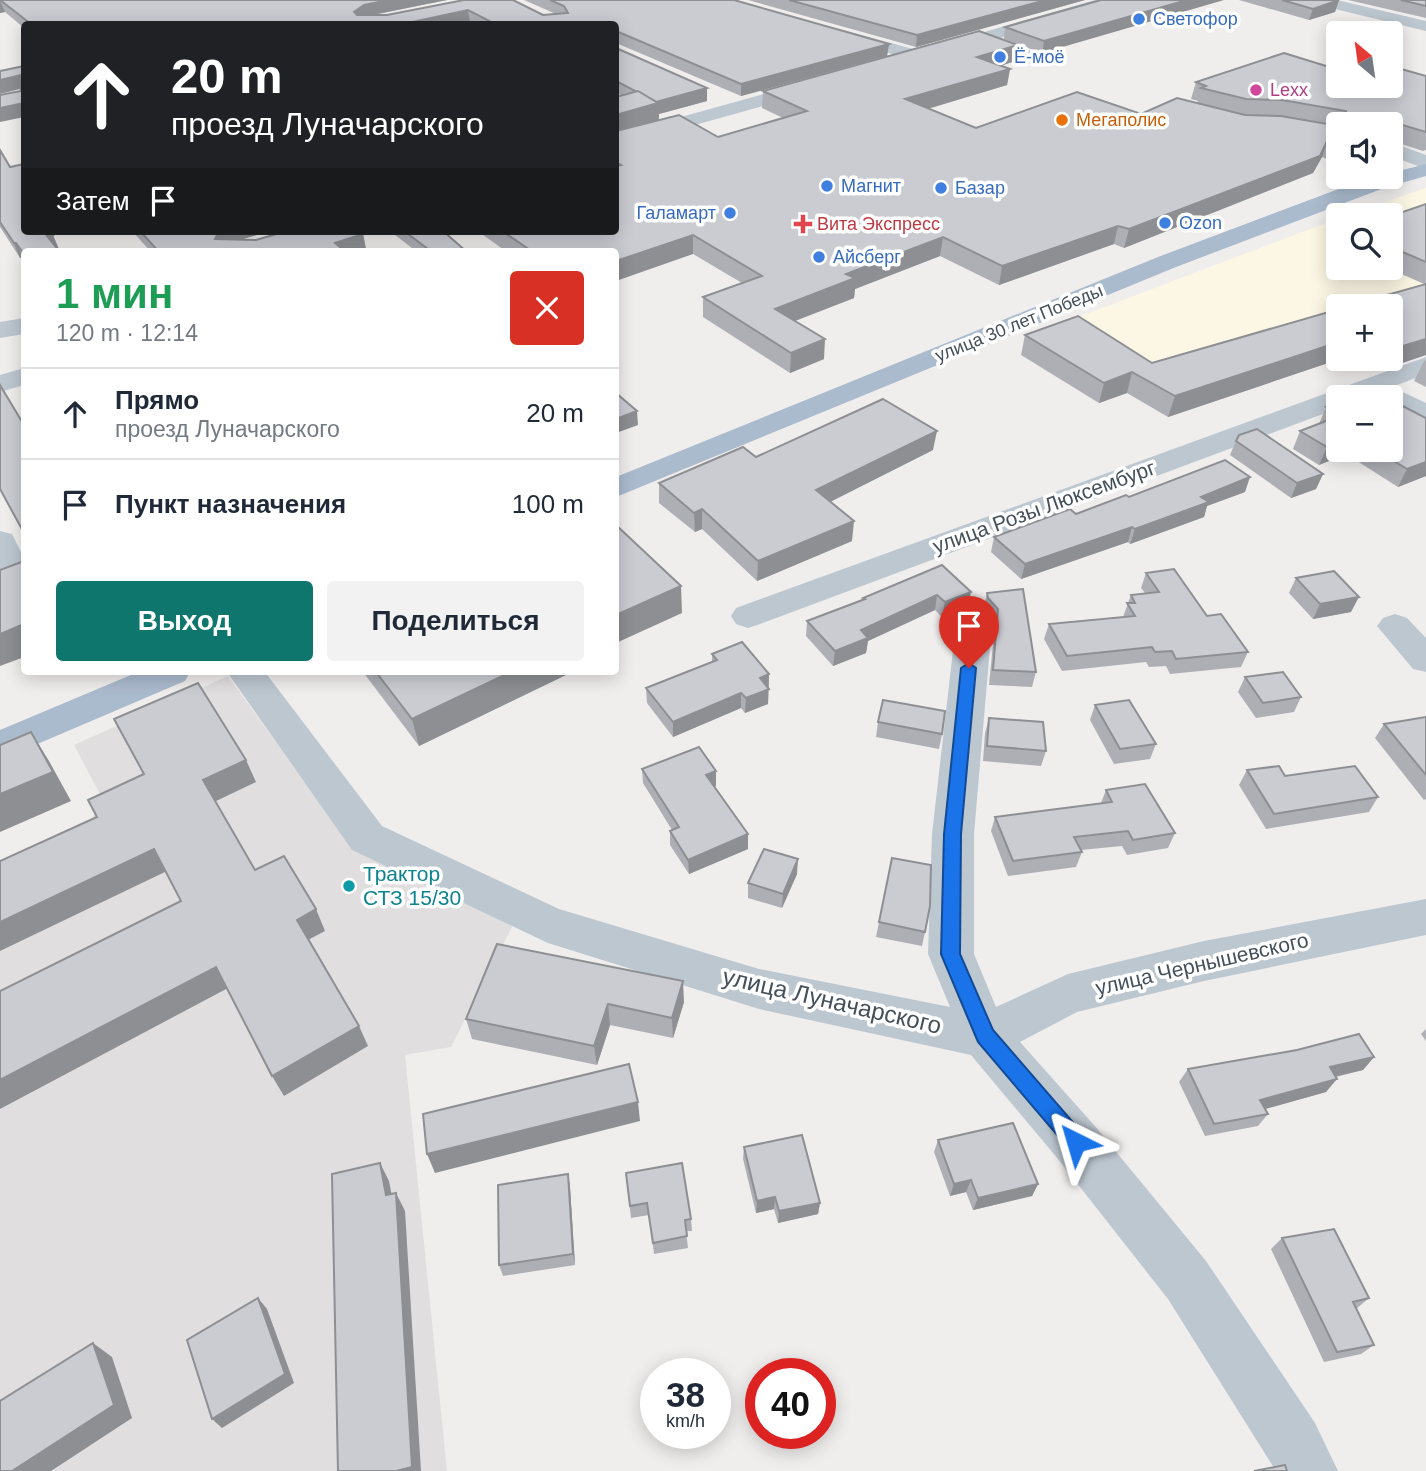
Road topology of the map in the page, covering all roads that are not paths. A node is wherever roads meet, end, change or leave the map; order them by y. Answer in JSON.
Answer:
{"nodes":[{"id":1,"x":1112,"y":0,"type":"edge"},
{"id":2,"x":1316,"y":0,"type":"edge"},
{"id":3,"x":1373,"y":0,"type":"edge"},
{"id":4,"x":1348,"y":7,"type":"junction"},
{"id":5,"x":1426,"y":26,"type":"edge"},
{"id":6,"x":826,"y":30,"type":"edge"},
{"id":7,"x":980,"y":39,"type":"junction"},
{"id":8,"x":918,"y":57,"type":"junction"},
{"id":9,"x":1038,"y":60,"type":"dead end"},
{"id":10,"x":880,"y":67,"type":"edge"},
{"id":11,"x":829,"y":81,"type":"edge"},
{"id":12,"x":715,"y":95,"type":"dead end"},
{"id":13,"x":740,"y":106,"type":"junction"},
{"id":14,"x":1403,"y":153,"type":"edge"},
{"id":15,"x":619,"y":154,"type":"edge"},
{"id":16,"x":1426,"y":163,"type":"edge"},
{"id":17,"x":1426,"y":170,"type":"edge"},
{"id":18,"x":1426,"y":365,"type":"edge"},
{"id":19,"x":21,"y":377,"type":"edge"},
{"id":20,"x":0,"y":384,"type":"edge"},
{"id":21,"x":1374,"y":385,"type":"edge"},
{"id":22,"x":1326,"y":403,"type":"edge"},
{"id":23,"x":1403,"y":403,"type":"edge"},
{"id":24,"x":1426,"y":414,"type":"edge"},
{"id":25,"x":619,"y":487,"type":"edge"},
{"id":26,"x":0,"y":541,"type":"edge"},
{"id":27,"x":0,"y":586,"type":"edge"},
{"id":28,"x":748,"y":616,"type":"dead end"},
{"id":29,"x":974,"y":624,"type":"dead end"},
{"id":30,"x":1395,"y":626,"type":"dead end"},
{"id":31,"x":1426,"y":660,"type":"edge"},
{"id":32,"x":165,"y":675,"type":"edge"},
{"id":33,"x":247,"y":675,"type":"edge"},
{"id":34,"x":0,"y":746,"type":"edge"},
{"id":35,"x":1426,"y":916,"type":"edge"},
{"id":36,"x":985,"y":1036,"type":"junction"},
{"id":37,"x":1308,"y":1471,"type":"edge"}],
"edges":[{"from":1,"to":7,"type":"street"},
{"from":2,"to":4,"type":"street"},
{"from":3,"to":4,"type":"street"},
{"from":4,"to":5,"type":"street"},
{"from":6,"to":8,"type":"street"},
{"from":7,"to":8,"type":"street"},
{"from":7,"to":9,"type":"street"},
{"from":8,"to":10,"type":"street"},
{"from":11,"to":13,"type":"street"},
{"from":12,"to":13,"type":"street"},
{"from":13,"to":15,"type":"street"},
{"from":14,"to":16,"type":"street"},
{"from":17,"to":25,"type":"main road","name":"улица 30 лет Победы"},
{"from":18,"to":21,"type":"street","name":"улица Розы Люксембург"},
{"from":19,"to":20,"type":"street"},
{"from":22,"to":28,"type":"street","name":"улица Розы Люксембург"},
{"from":23,"to":24,"type":"street"},
{"from":26,"to":27,"type":"street"},
{"from":29,"to":36,"type":"street"},
{"from":30,"to":31,"type":"street"},
{"from":32,"to":34,"type":"main road"},
{"from":33,"to":36,"type":"street","name":"улица Луначарского"},
{"from":35,"to":36,"type":"street","name":"улица Чернышевского"},
{"from":36,"to":37,"type":"street"}]}
